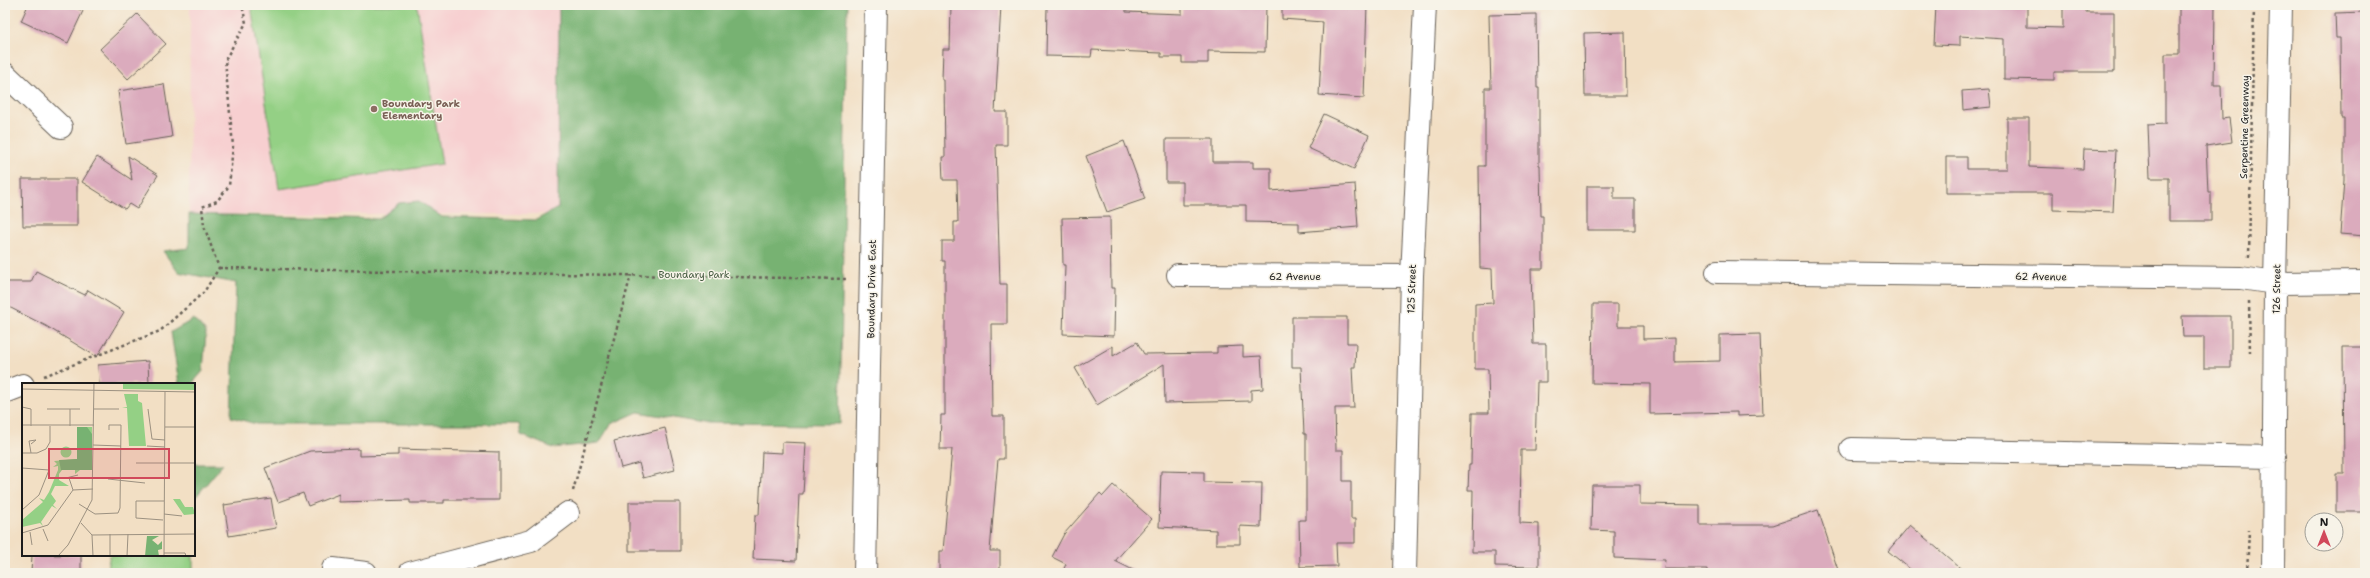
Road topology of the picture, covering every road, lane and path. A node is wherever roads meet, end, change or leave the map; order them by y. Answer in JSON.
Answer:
{"nodes":[{"id":1,"x":242,"y":5,"type":"edge"},
{"id":2,"x":876,"y":5,"type":"edge"},
{"id":3,"x":1425,"y":5,"type":"edge"},
{"id":4,"x":2254,"y":5,"type":"edge"},
{"id":5,"x":2281,"y":5,"type":"edge"},
{"id":6,"x":5,"y":74,"type":"edge"},
{"id":7,"x":62,"y":127,"type":"dead end"},
{"id":8,"x":2249,"y":250,"type":"dead end"},
{"id":9,"x":218,"y":268,"type":"junction"},
{"id":10,"x":1717,"y":272,"type":"dead end"},
{"id":11,"x":631,"y":275,"type":"junction"},
{"id":12,"x":1178,"y":275,"type":"dead end"},
{"id":13,"x":1412,"y":276,"type":"junction"},
{"id":14,"x":849,"y":279,"type":"dead end"},
{"id":15,"x":2275,"y":282,"type":"junction"},
{"id":16,"x":2365,"y":282,"type":"edge"},
{"id":17,"x":2249,"y":302,"type":"dead end"},
{"id":18,"x":2249,"y":314,"type":"dead end"},
{"id":19,"x":28,"y":383,"type":"edge"},
{"id":20,"x":22,"y":385,"type":"edge"},
{"id":21,"x":5,"y":392,"type":"edge"},
{"id":22,"x":1851,"y":449,"type":"dead end"},
{"id":23,"x":2275,"y":457,"type":"junction"},
{"id":24,"x":568,"y":513,"type":"joint"},
{"id":25,"x":333,"y":569,"type":"dead end"},
{"id":26,"x":366,"y":573,"type":"edge"},
{"id":27,"x":410,"y":573,"type":"edge"},
{"id":28,"x":865,"y":573,"type":"edge"},
{"id":29,"x":1405,"y":573,"type":"edge"},
{"id":30,"x":2273,"y":573,"type":"edge"}],
"edges":[{"from":1,"to":9,"type":"path"},
{"from":2,"to":28,"type":"street","name":"Boundary Drive East"},
{"from":3,"to":13,"type":"street","name":"125 Street"},
{"from":4,"to":8,"type":"path","name":"Serpentine Greenway"},
{"from":5,"to":15,"type":"street","name":"126 Street"},
{"from":6,"to":7,"type":"street"},
{"from":9,"to":11,"type":"path"},
{"from":9,"to":19,"type":"path"},
{"from":10,"to":15,"type":"street","name":"62 Avenue"},
{"from":11,"to":14,"type":"path"},
{"from":11,"to":24,"type":"path"},
{"from":12,"to":13,"type":"street","name":"62 Avenue"},
{"from":13,"to":29,"type":"street","name":"125 Street"},
{"from":15,"to":16,"type":"street","name":"62 Avenue"},
{"from":15,"to":23,"type":"street","name":"126 Street"},
{"from":17,"to":18,"type":"path"},
{"from":20,"to":21,"type":"street"},
{"from":22,"to":23,"type":"street"},
{"from":23,"to":30,"type":"street","name":"126 Street"},
{"from":24,"to":27,"type":"street"},
{"from":25,"to":26,"type":"street"}]}
